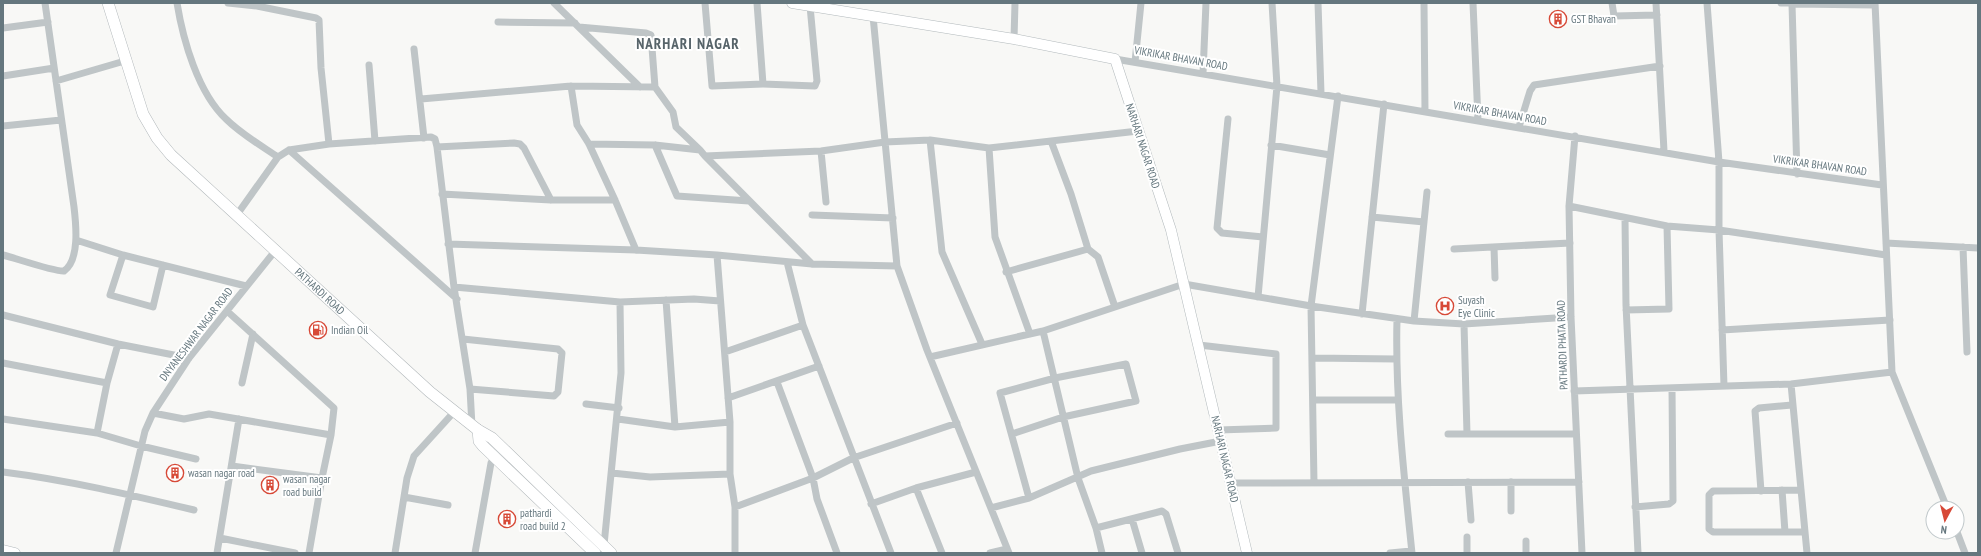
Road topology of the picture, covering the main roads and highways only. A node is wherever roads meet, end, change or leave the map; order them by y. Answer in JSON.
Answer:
{"nodes":[{"id":1,"x":108,"y":3,"type":"edge"},
{"id":2,"x":475,"y":428,"type":"junction"},
{"id":3,"x":603,"y":551,"type":"edge"}],
"edges":[{"from":1,"to":2,"type":"main road","name":"PATHARDI ROAD"},
{"from":2,"to":3,"type":"main road","name":"PATHARDI ROAD"},
{"from":2,"to":3,"type":"main road"}]}
